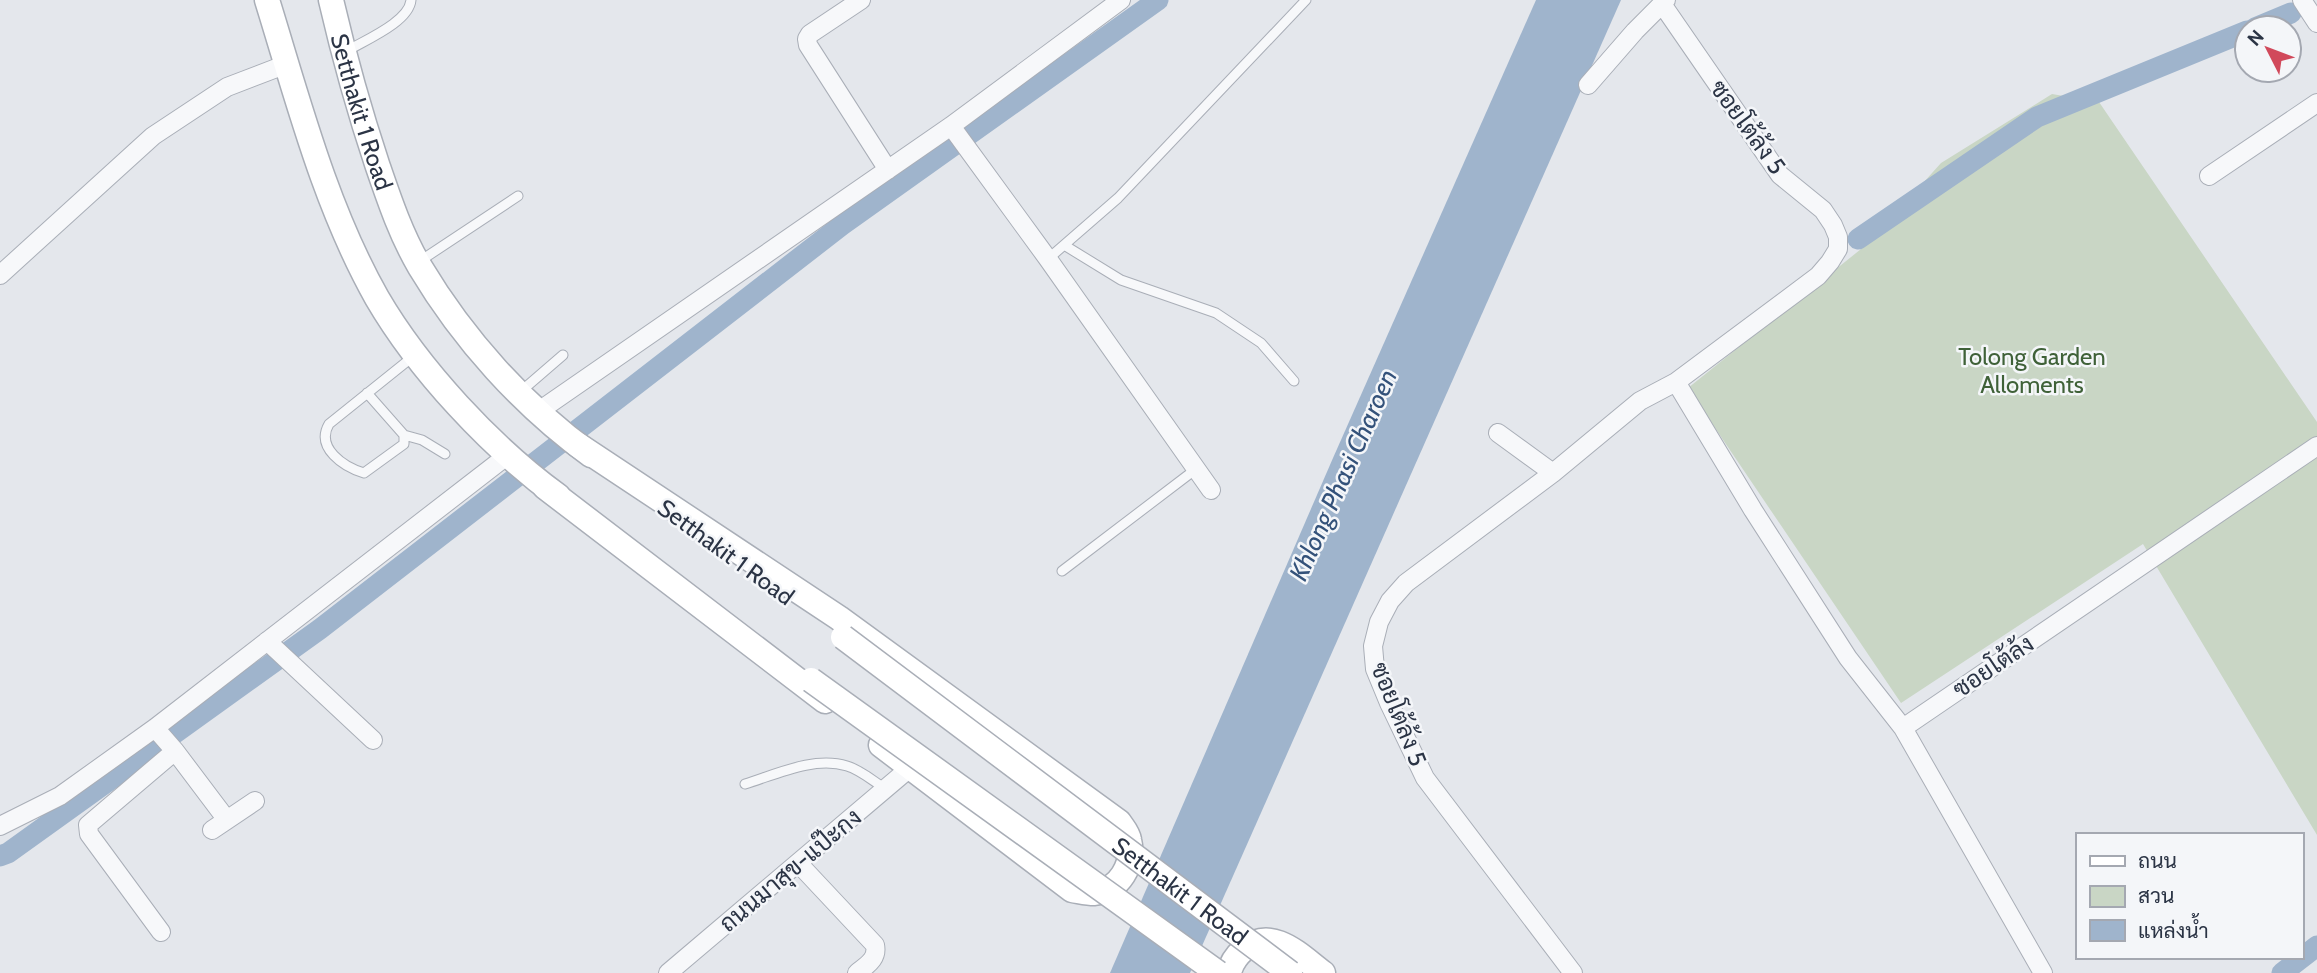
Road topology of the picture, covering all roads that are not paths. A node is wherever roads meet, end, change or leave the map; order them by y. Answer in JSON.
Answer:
{"nodes":[{"id":1,"x":267,"y":0,"type":"edge"},
{"id":2,"x":331,"y":0,"type":"edge"},
{"id":3,"x":411,"y":0,"type":"edge"},
{"id":4,"x":861,"y":0,"type":"edge"},
{"id":5,"x":1306,"y":0,"type":"edge"},
{"id":6,"x":2302,"y":0,"type":"edge"},
{"id":7,"x":1664,"y":2,"type":"edge"},
{"id":8,"x":1110,"y":3,"type":"edge"},
{"id":9,"x":2317,"y":23,"type":"edge"},
{"id":10,"x":344,"y":53,"type":"junction"},
{"id":11,"x":287,"y":64,"type":"junction"},
{"id":12,"x":1588,"y":85,"type":"dead end"},
{"id":13,"x":2317,"y":103,"type":"edge"},
{"id":14,"x":951,"y":126,"type":"junction"},
{"id":15,"x":888,"y":170,"type":"junction"},
{"id":16,"x":2209,"y":176,"type":"dead end"},
{"id":17,"x":518,"y":196,"type":"dead end"},
{"id":18,"x":1064,"y":245,"type":"junction"},
{"id":19,"x":1048,"y":259,"type":"junction"},
{"id":20,"x":417,"y":262,"type":"junction"},
{"id":21,"x":0,"y":275,"type":"edge"},
{"id":22,"x":416,"y":354,"type":"junction"},
{"id":23,"x":563,"y":355,"type":"dead end"},
{"id":24,"x":1294,"y":381,"type":"dead end"},
{"id":25,"x":1676,"y":382,"type":"junction"},
{"id":26,"x":367,"y":393,"type":"junction"},
{"id":27,"x":519,"y":393,"type":"junction"},
{"id":28,"x":538,"y":411,"type":"junction"},
{"id":29,"x":1498,"y":433,"type":"dead end"},
{"id":30,"x":404,"y":435,"type":"junction"},
{"id":31,"x":578,"y":445,"type":"junction"},
{"id":32,"x":2317,"y":446,"type":"edge"},
{"id":33,"x":445,"y":454,"type":"dead end"},
{"id":34,"x":508,"y":455,"type":"junction"},
{"id":35,"x":1196,"y":469,"type":"junction"},
{"id":36,"x":1553,"y":473,"type":"junction"},
{"id":37,"x":545,"y":487,"type":"junction"},
{"id":38,"x":1211,"y":489,"type":"dead end"},
{"id":39,"x":1062,"y":571,"type":"dead end"},
{"id":40,"x":267,"y":641,"type":"junction"},
{"id":41,"x":155,"y":728,"type":"junction"},
{"id":42,"x":1903,"y":728,"type":"junction"},
{"id":43,"x":373,"y":740,"type":"dead end"},
{"id":44,"x":175,"y":751,"type":"junction"},
{"id":45,"x":911,"y":767,"type":"junction"},
{"id":46,"x":745,"y":784,"type":"dead end"},
{"id":47,"x":886,"y":789,"type":"junction"},
{"id":48,"x":254,"y":801,"type":"dead end"},
{"id":49,"x":0,"y":826,"type":"edge"},
{"id":50,"x":799,"y":864,"type":"junction"},
{"id":51,"x":161,"y":932,"type":"dead end"},
{"id":52,"x":668,"y":973,"type":"edge"},
{"id":53,"x":857,"y":973,"type":"edge"},
{"id":54,"x":1218,"y":973,"type":"edge"},
{"id":55,"x":1229,"y":973,"type":"edge"},
{"id":56,"x":1290,"y":973,"type":"edge"},
{"id":57,"x":1323,"y":973,"type":"edge"},
{"id":58,"x":1573,"y":973,"type":"edge"},
{"id":59,"x":2043,"y":973,"type":"edge"}],
"edges":[{"from":1,"to":11,"type":"main road","name":"Setthakit 1 Road"},
{"from":2,"to":10,"type":"main road","name":"Setthakit 1 Road"},
{"from":3,"to":10,"type":"lane"},
{"from":4,"to":15,"type":"street"},
{"from":5,"to":18,"type":"lane"},
{"from":6,"to":9,"type":"street"},
{"from":7,"to":12,"type":"street"},
{"from":7,"to":25,"type":"street","name":"ซอยโต้ล้ง 5"},
{"from":8,"to":14,"type":"street"},
{"from":10,"to":20,"type":"main road","name":"Setthakit 1 Road"},
{"from":11,"to":21,"type":"street"},
{"from":11,"to":22,"type":"main road","name":"Setthakit 1 Road"},
{"from":13,"to":16,"type":"street"},
{"from":14,"to":15,"type":"street"},
{"from":14,"to":19,"type":"street"},
{"from":15,"to":28,"type":"street"},
{"from":17,"to":20,"type":"lane"},
{"from":18,"to":19,"type":"lane"},
{"from":18,"to":24,"type":"lane"},
{"from":19,"to":35,"type":"street"},
{"from":20,"to":27,"type":"main road","name":"Setthakit 1 Road"},
{"from":22,"to":26,"type":"lane"},
{"from":22,"to":34,"type":"main road","name":"Setthakit 1 Road"},
{"from":23,"to":27,"type":"lane"},
{"from":25,"to":36,"type":"street","name":"ซอยโต้ล้ง 5"},
{"from":25,"to":42,"type":"street"},
{"from":26,"to":30,"type":"lane"},
{"from":26,"to":30,"type":"lane"},
{"from":27,"to":28,"type":"main road","name":"Setthakit 1 Road"},
{"from":28,"to":31,"type":"main road","name":"Setthakit 1 Road"},
{"from":29,"to":36,"type":"street"},
{"from":30,"to":33,"type":"lane"},
{"from":31,"to":45,"type":"main road"},
{"from":31,"to":56,"type":"main road","name":"Setthakit 1 Road","bridge":true},
{"from":32,"to":42,"type":"street","name":"ซอยโต้ล้ง"},
{"from":34,"to":37,"type":"main road","name":"Setthakit 1 Road"},
{"from":34,"to":40,"type":"street"},
{"from":35,"to":38,"type":"street"},
{"from":35,"to":39,"type":"lane"},
{"from":36,"to":58,"type":"street","name":"ซอยโต้ล้ง 5"},
{"from":37,"to":45,"type":"main road"},
{"from":37,"to":54,"type":"main road","name":"Setthakit 1 Road","bridge":true},
{"from":40,"to":41,"type":"street"},
{"from":40,"to":43,"type":"street"},
{"from":41,"to":44,"type":"street"},
{"from":41,"to":49,"type":"street"},
{"from":42,"to":59,"type":"street"},
{"from":44,"to":48,"type":"street"},
{"from":44,"to":51,"type":"street"},
{"from":45,"to":47,"type":"street","name":"ถนนมาสุข-แป๊ะกง"},
{"from":46,"to":47,"type":"lane"},
{"from":47,"to":50,"type":"street","name":"ถนนมาสุข-แป๊ะกง"},
{"from":50,"to":52,"type":"street","name":"ถนนมาสุข-แป๊ะกง"},
{"from":50,"to":53,"type":"street"},
{"from":55,"to":57,"type":"main road"}]}
